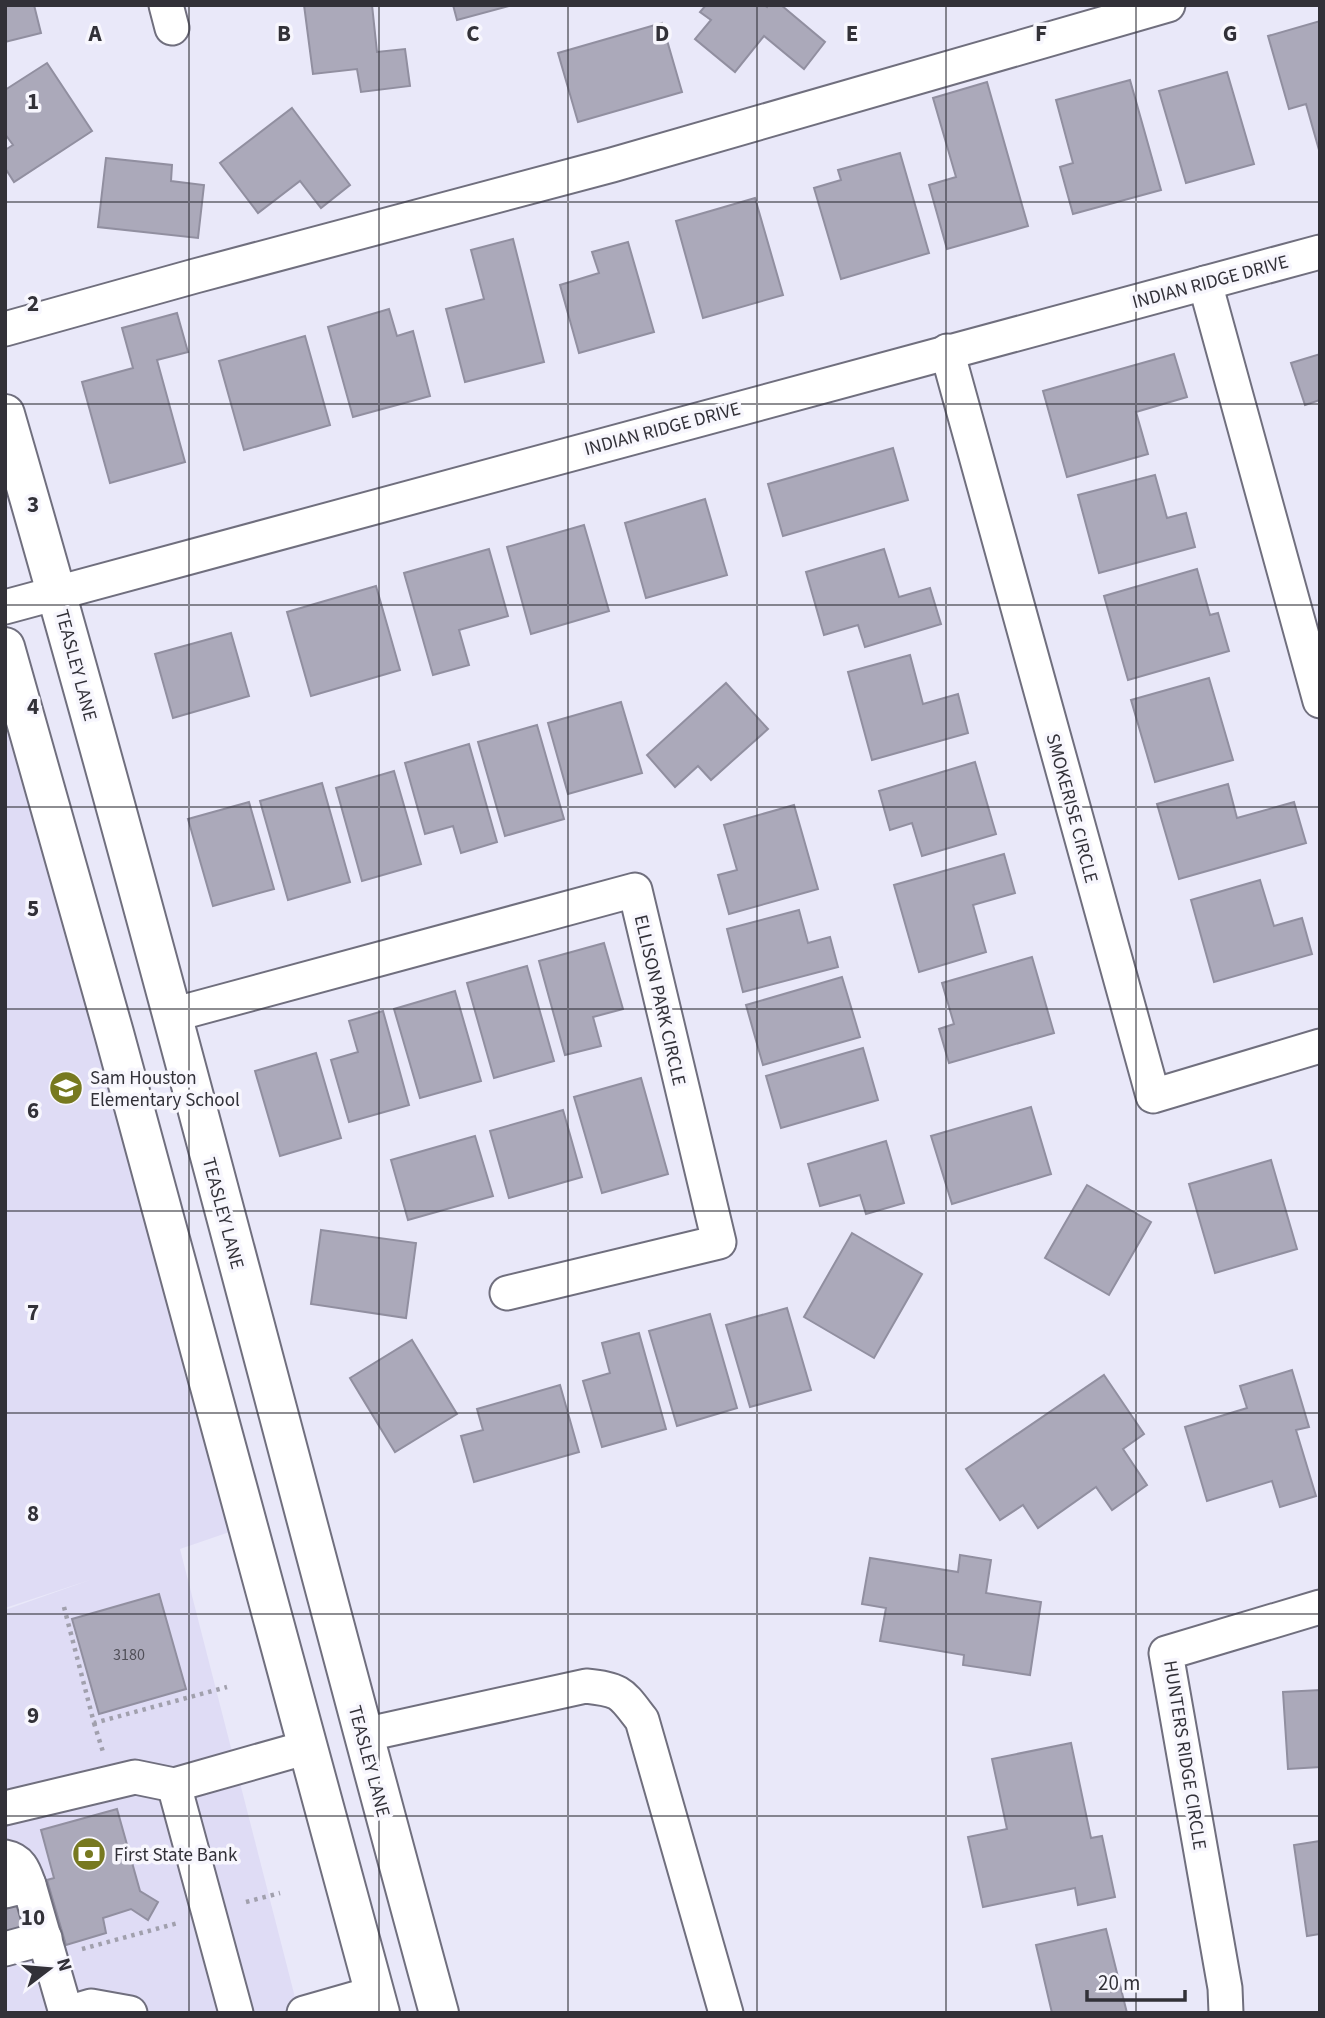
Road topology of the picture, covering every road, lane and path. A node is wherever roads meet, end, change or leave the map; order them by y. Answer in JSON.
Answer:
{"nodes":[{"id":1,"x":1168,"y":5,"type":"edge"},
{"id":2,"x":1320,"y":252,"type":"edge"},
{"id":3,"x":1205,"y":283,"type":"junction"},
{"id":4,"x":5,"y":329,"type":"edge"},
{"id":5,"x":947,"y":351,"type":"junction"},
{"id":6,"x":5,"y":414,"type":"edge"},
{"id":7,"x":57,"y":592,"type":"junction"},
{"id":8,"x":5,"y":607,"type":"edge"},
{"id":9,"x":5,"y":647,"type":"edge"},
{"id":10,"x":1320,"y":701,"type":"edge"},
{"id":11,"x":172,"y":1015,"type":"junction"},
{"id":12,"x":1320,"y":1046,"type":"edge"},
{"id":13,"x":507,"y":1293,"type":"dead end"},
{"id":14,"x":250,"y":1310,"type":"junction"},
{"id":15,"x":202,"y":1360,"type":"junction"},
{"id":16,"x":64,"y":1607,"type":"dead end"},
{"id":17,"x":1320,"y":1608,"type":"edge"},
{"id":18,"x":227,"y":1687,"type":"dead end"},
{"id":19,"x":363,"y":1735,"type":"junction"},
{"id":20,"x":308,"y":1747,"type":"junction"},
{"id":21,"x":174,"y":1785,"type":"junction"},
{"id":22,"x":5,"y":1808,"type":"edge"},
{"id":23,"x":5,"y":1857,"type":"edge"},
{"id":24,"x":280,"y":1893,"type":"dead end"},
{"id":25,"x":246,"y":1902,"type":"dead end"},
{"id":26,"x":26,"y":1909,"type":"edge"},
{"id":27,"x":179,"y":1922,"type":"dead end"},
{"id":28,"x":5,"y":1932,"type":"edge"},
{"id":29,"x":5,"y":1949,"type":"edge"},
{"id":30,"x":79,"y":1950,"type":"dead end"},
{"id":31,"x":377,"y":2003,"type":"edge"},
{"id":32,"x":67,"y":2013,"type":"edge"},
{"id":33,"x":130,"y":2013,"type":"edge"},
{"id":34,"x":236,"y":2013,"type":"edge"},
{"id":35,"x":304,"y":2013,"type":"edge"},
{"id":36,"x":439,"y":2013,"type":"edge"},
{"id":37,"x":726,"y":2013,"type":"edge"},
{"id":38,"x":1226,"y":2013,"type":"edge"}],
"edges":[{"from":1,"to":4,"type":"street"},
{"from":2,"to":3,"type":"street","name":"INDIAN RIDGE DRIVE"},
{"from":3,"to":5,"type":"street","name":"INDIAN RIDGE DRIVE"},
{"from":3,"to":10,"type":"street"},
{"from":5,"to":7,"type":"street","name":"INDIAN RIDGE DRIVE"},
{"from":5,"to":12,"type":"street","name":"SMOKERISE CIRCLE"},
{"from":6,"to":7,"type":"main road","name":"TEASLEY LANE"},
{"from":7,"to":8,"type":"street","name":"INDIAN RIDGE DRIVE"},
{"from":7,"to":11,"type":"main road","name":"TEASLEY LANE"},
{"from":9,"to":15,"type":"main road"},
{"from":11,"to":13,"type":"street","name":"ELLISON PARK CIRCLE"},
{"from":11,"to":14,"type":"main road","name":"TEASLEY LANE"},
{"from":14,"to":15,"type":"main road"},
{"from":14,"to":19,"type":"main road","name":"TEASLEY LANE"},
{"from":15,"to":20,"type":"main road"},
{"from":16,"to":18,"type":"path"},
{"from":17,"to":38,"type":"street","name":"HUNTERS RIDGE CIRCLE"},
{"from":19,"to":20,"type":"main road"},
{"from":19,"to":36,"type":"main road","name":"TEASLEY LANE"},
{"from":19,"to":37,"type":"street"},
{"from":20,"to":21,"type":"street"},
{"from":20,"to":31,"type":"main road"},
{"from":21,"to":22,"type":"street"},
{"from":21,"to":34,"type":"street"},
{"from":23,"to":26,"type":"street"},
{"from":24,"to":25,"type":"path"},
{"from":26,"to":28,"type":"street"},
{"from":26,"to":29,"type":"street"},
{"from":26,"to":32,"type":"street"},
{"from":27,"to":30,"type":"path"},
{"from":31,"to":35,"type":"street"},
{"from":32,"to":33,"type":"street"}]}
